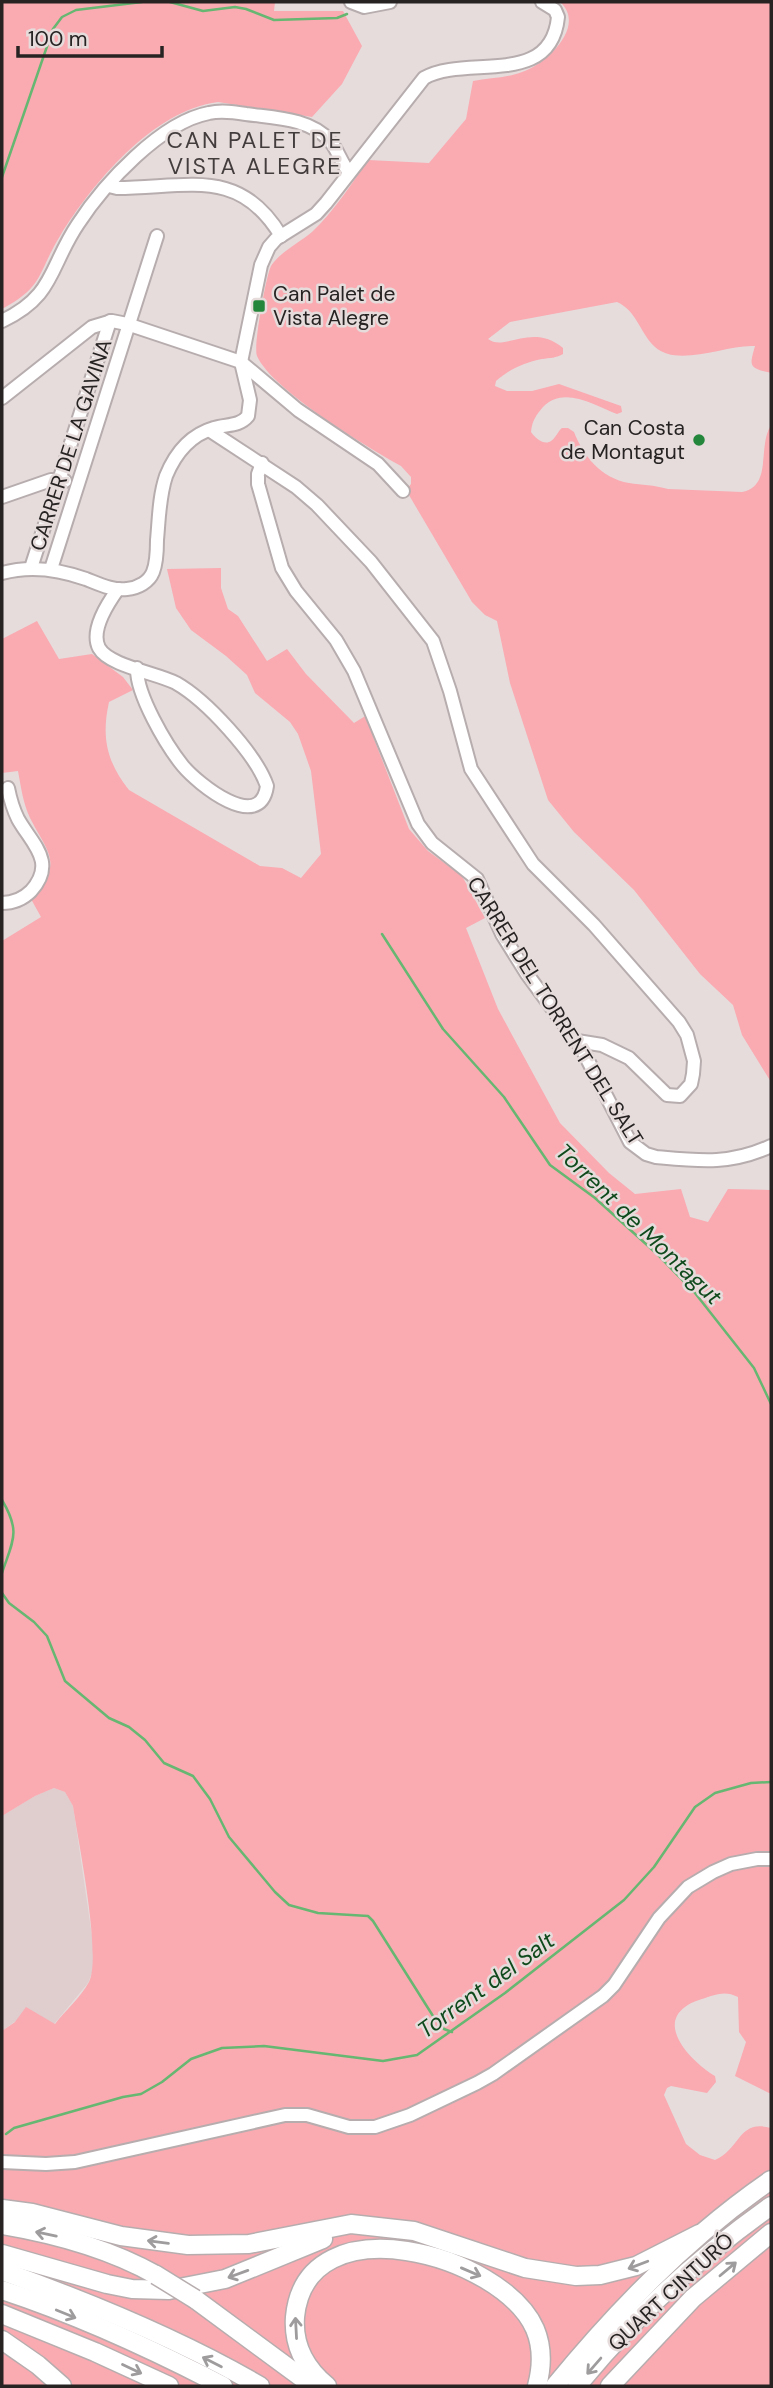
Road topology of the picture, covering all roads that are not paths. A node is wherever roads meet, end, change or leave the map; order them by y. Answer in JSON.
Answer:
{"nodes":[{"id":1,"x":351,"y":2,"type":"edge"},
{"id":2,"x":390,"y":2,"type":"edge"},
{"id":3,"x":542,"y":2,"type":"edge"},
{"id":4,"x":349,"y":172,"type":"junction"},
{"id":5,"x":109,"y":186,"type":"junction"},
{"id":6,"x":157,"y":236,"type":"dead end"},
{"id":7,"x":281,"y":236,"type":"junction"},
{"id":8,"x":2,"y":321,"type":"edge"},
{"id":9,"x":110,"y":321,"type":"junction"},
{"id":10,"x":130,"y":324,"type":"junction"},
{"id":11,"x":242,"y":362,"type":"junction"},
{"id":12,"x":2,"y":398,"type":"edge"},
{"id":13,"x":209,"y":430,"type":"junction"},
{"id":14,"x":262,"y":463,"type":"junction"},
{"id":15,"x":60,"y":480,"type":"junction"},
{"id":16,"x":76,"y":485,"type":"junction"},
{"id":17,"x":403,"y":491,"type":"dead end"},
{"id":18,"x":2,"y":497,"type":"edge"},
{"id":19,"x":31,"y":568,"type":"junction"},
{"id":20,"x":51,"y":569,"type":"junction"},
{"id":21,"x":2,"y":573,"type":"edge"},
{"id":22,"x":118,"y":589,"type":"junction"},
{"id":23,"x":137,"y":668,"type":"junction"},
{"id":24,"x":8,"y":788,"type":"dead end"},
{"id":25,"x":2,"y":903,"type":"edge"},
{"id":26,"x":577,"y":1041,"type":"junction"},
{"id":27,"x":771,"y":1146,"type":"edge"},
{"id":28,"x":771,"y":1859,"type":"edge"},
{"id":29,"x":2,"y":2162,"type":"edge"},
{"id":30,"x":771,"y":2180,"type":"edge"},
{"id":31,"x":771,"y":2206,"type":"edge"},
{"id":32,"x":2,"y":2209,"type":"edge"},
{"id":33,"x":2,"y":2225,"type":"edge"},
{"id":34,"x":371,"y":2228,"type":"junction"},
{"id":35,"x":771,"y":2233,"type":"edge"},
{"id":36,"x":699,"y":2234,"type":"junction"},
{"id":37,"x":2,"y":2254,"type":"edge"},
{"id":38,"x":2,"y":2272,"type":"edge"},
{"id":39,"x":2,"y":2290,"type":"edge"},
{"id":40,"x":2,"y":2314,"type":"edge"},
{"id":41,"x":2,"y":2340,"type":"edge"},
{"id":42,"x":62,"y":2386,"type":"edge"},
{"id":43,"x":169,"y":2386,"type":"edge"},
{"id":44,"x":223,"y":2386,"type":"edge"},
{"id":45,"x":260,"y":2386,"type":"edge"},
{"id":46,"x":313,"y":2386,"type":"edge"},
{"id":47,"x":327,"y":2386,"type":"edge"},
{"id":48,"x":537,"y":2386,"type":"edge"},
{"id":49,"x":555,"y":2386,"type":"edge"},
{"id":50,"x":577,"y":2386,"type":"edge"},
{"id":51,"x":610,"y":2386,"type":"edge"}],
"edges":[{"from":1,"to":2,"type":"street"},
{"from":3,"to":4,"type":"street"},
{"from":4,"to":5,"type":"street"},
{"from":4,"to":7,"type":"street"},
{"from":5,"to":7,"type":"street"},
{"from":5,"to":8,"type":"street"},
{"from":6,"to":10,"type":"street","name":"CARRER DE LA GAVINA"},
{"from":7,"to":11,"type":"street"},
{"from":9,"to":10,"type":"street"},
{"from":9,"to":12,"type":"street"},
{"from":9,"to":15,"type":"street","name":"CARRER DE LA GAVINA"},
{"from":10,"to":11,"type":"street"},
{"from":10,"to":16,"type":"street","name":"CARRER DE LA GAVINA"},
{"from":11,"to":13,"type":"street"},
{"from":11,"to":17,"type":"street"},
{"from":13,"to":14,"type":"street"},
{"from":13,"to":22,"type":"street"},
{"from":14,"to":26,"type":"street","name":"CARRER DEL TORRENT DEL SALT"},
{"from":14,"to":26,"type":"street"},
{"from":15,"to":16,"type":"street"},
{"from":15,"to":18,"type":"street"},
{"from":15,"to":19,"type":"street","name":"CARRER DE LA GAVINA"},
{"from":16,"to":20,"type":"street","name":"CARRER DE LA GAVINA"},
{"from":19,"to":20,"type":"street"},
{"from":19,"to":21,"type":"street"},
{"from":20,"to":22,"type":"street"},
{"from":22,"to":23,"type":"street"},
{"from":23,"to":23,"type":"street"},
{"from":24,"to":25,"type":"street"},
{"from":26,"to":27,"type":"street","name":"CARRER DEL TORRENT DEL SALT"},
{"from":28,"to":29,"type":"street"},
{"from":30,"to":36,"type":"highway"},
{"from":31,"to":50,"type":"highway","name":"QUART CINTURÓ","one_way":true},
{"from":34,"to":32,"type":"highway","one_way":true},
{"from":46,"to":33,"type":"highway","one_way":true,"bridge":true},
{"from":36,"to":34,"type":"highway","one_way":true},
{"from":34,"to":37,"type":"highway","one_way":true},
{"from":51,"to":35,"type":"highway","name":"QUART CINTURÓ","one_way":true},
{"from":36,"to":49,"type":"highway"},
{"from":45,"to":38,"type":"highway","one_way":true},
{"from":39,"to":44,"type":"highway","one_way":true},
{"from":40,"to":43,"type":"highway","one_way":true},
{"from":41,"to":42,"type":"highway"},
{"from":47,"to":48,"type":"highway","one_way":true}]}
